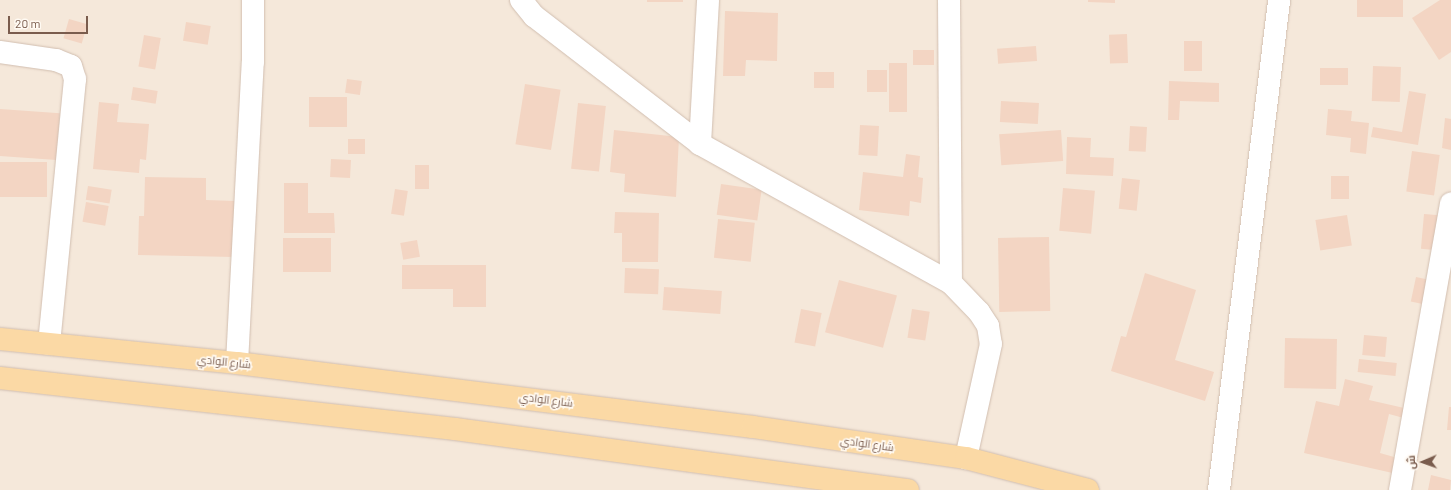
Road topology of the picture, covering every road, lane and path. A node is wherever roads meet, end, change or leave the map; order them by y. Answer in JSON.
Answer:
{"nodes":[{"id":1,"x":253,"y":0,"type":"edge"},
{"id":2,"x":521,"y":0,"type":"edge"},
{"id":3,"x":708,"y":0,"type":"edge"},
{"id":4,"x":949,"y":0,"type":"edge"},
{"id":5,"x":1279,"y":0,"type":"edge"},
{"id":6,"x":0,"y":52,"type":"edge"},
{"id":7,"x":700,"y":144,"type":"junction"},
{"id":8,"x":1451,"y":204,"type":"edge"},
{"id":9,"x":951,"y":283,"type":"junction"},
{"id":10,"x":0,"y":339,"type":"edge"},
{"id":11,"x":48,"y":344,"type":"junction"},
{"id":12,"x":237,"y":363,"type":"junction"},
{"id":13,"x":0,"y":378,"type":"edge"},
{"id":14,"x":966,"y":458,"type":"junction"},
{"id":15,"x":908,"y":490,"type":"edge"},
{"id":16,"x":1088,"y":490,"type":"edge"},
{"id":17,"x":1219,"y":490,"type":"edge"},
{"id":18,"x":1400,"y":490,"type":"edge"}],
"edges":[{"from":1,"to":12,"type":"street"},
{"from":2,"to":7,"type":"street"},
{"from":3,"to":7,"type":"street"},
{"from":4,"to":9,"type":"street"},
{"from":5,"to":17,"type":"street"},
{"from":6,"to":11,"type":"street"},
{"from":7,"to":9,"type":"street"},
{"from":8,"to":18,"type":"street"},
{"from":9,"to":14,"type":"street"},
{"from":10,"to":11,"type":"main road","name":"شارع الوادي"},
{"from":11,"to":12,"type":"main road","name":"شارع الوادي"},
{"from":12,"to":14,"type":"main road","name":"شارع الوادي"},
{"from":13,"to":15,"type":"main road"},
{"from":14,"to":16,"type":"main road","name":"شارع الوادي"}]}
